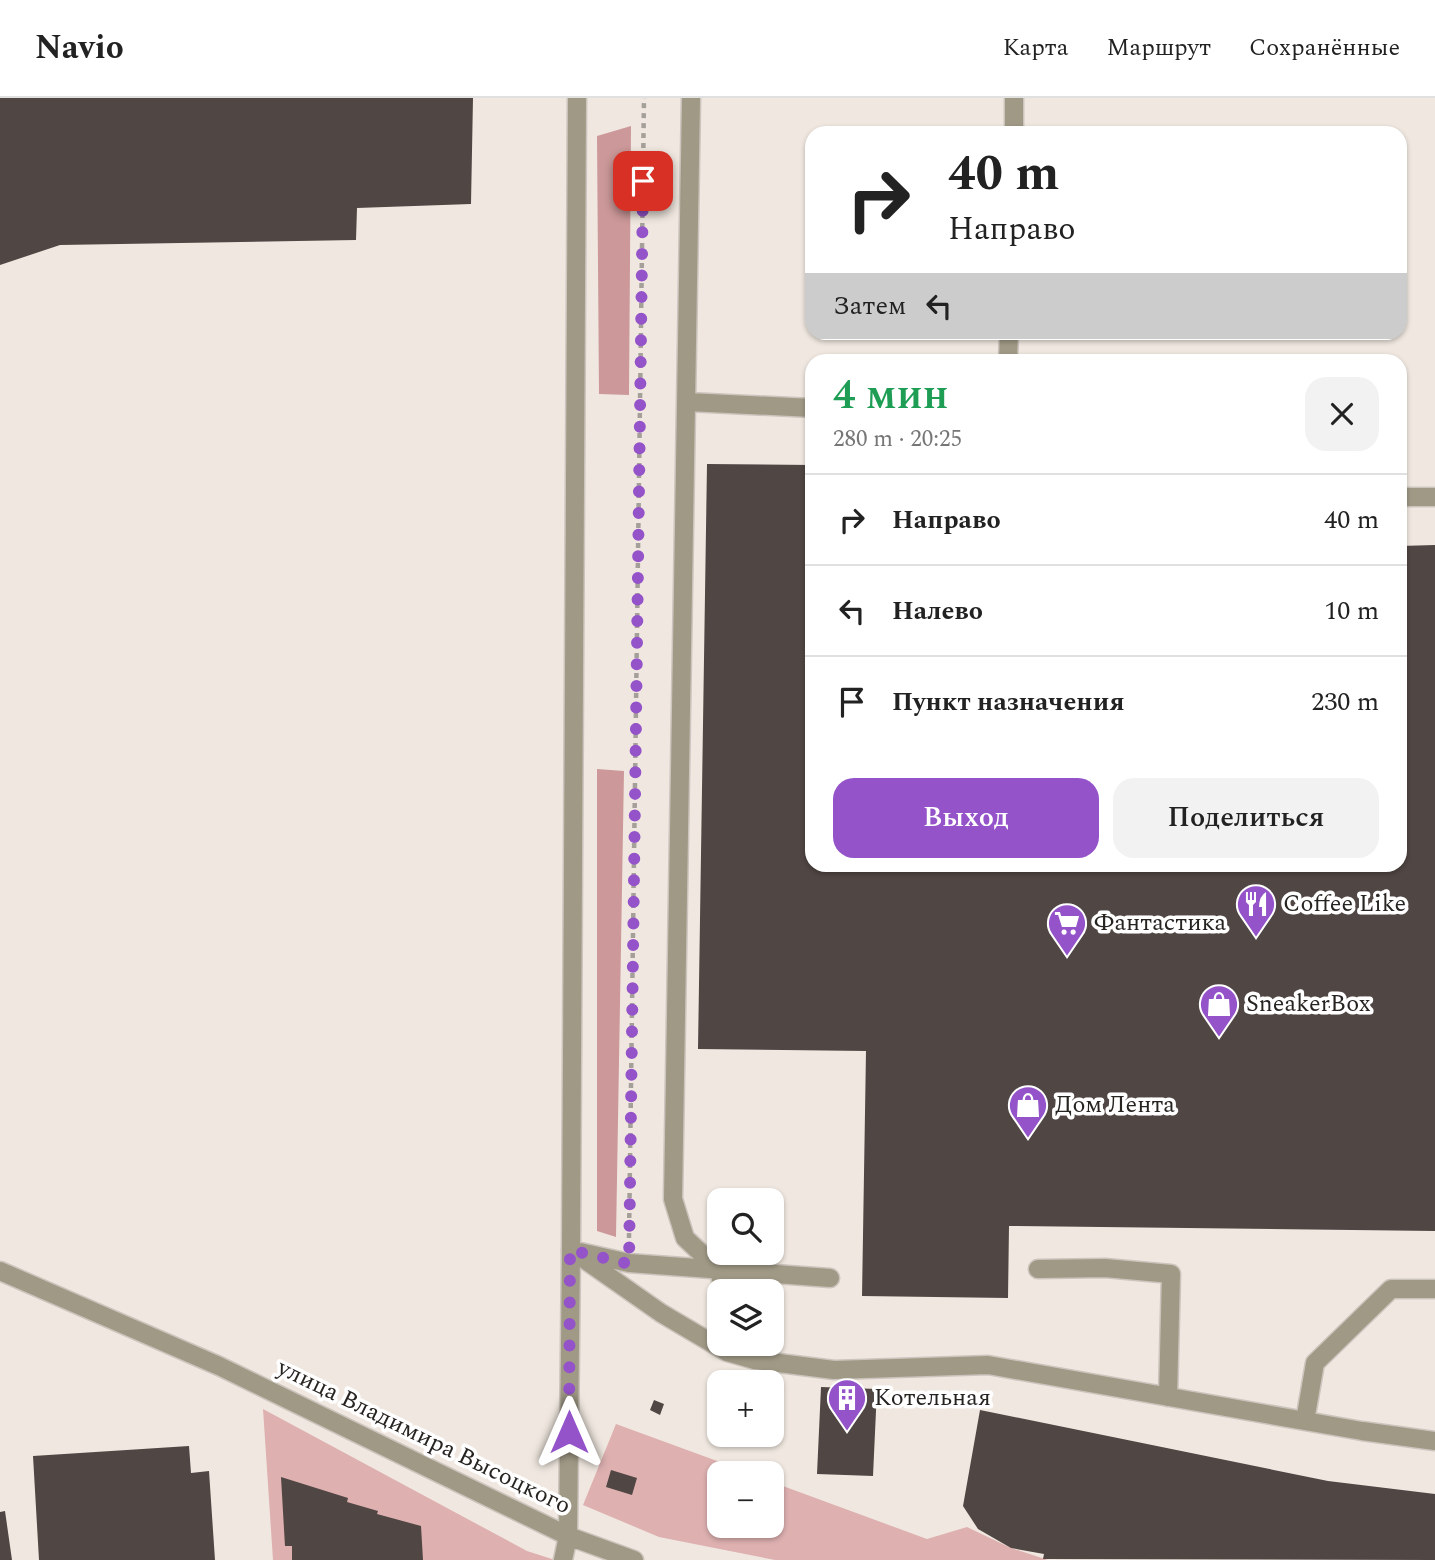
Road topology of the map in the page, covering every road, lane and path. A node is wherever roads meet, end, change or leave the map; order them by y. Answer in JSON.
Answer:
{"nodes":[{"id":1,"x":577,"y":98,"type":"edge"},
{"id":2,"x":644,"y":98,"type":"edge"},
{"id":3,"x":691,"y":98,"type":"edge"},
{"id":4,"x":1014,"y":98,"type":"edge"},
{"id":5,"x":1014,"y":126,"type":"edge"},
{"id":6,"x":688,"y":402,"type":"junction"},
{"id":7,"x":805,"y":408,"type":"edge"},
{"id":8,"x":1435,"y":496,"type":"edge"},
{"id":9,"x":1407,"y":497,"type":"edge"},
{"id":10,"x":570,"y":1250,"type":"junction"},
{"id":11,"x":629,"y":1264,"type":"junction"},
{"id":12,"x":1038,"y":1269,"type":"dead end"},
{"id":13,"x":0,"y":1271,"type":"edge"},
{"id":14,"x":720,"y":1271,"type":"junction"},
{"id":15,"x":830,"y":1278,"type":"dead end"},
{"id":16,"x":721,"y":1279,"type":"edge"},
{"id":17,"x":1435,"y":1289,"type":"edge"},
{"id":18,"x":707,"y":1337,"type":"edge"},
{"id":19,"x":746,"y":1356,"type":"edge"},
{"id":20,"x":1168,"y":1397,"type":"junction"},
{"id":21,"x":1305,"y":1422,"type":"junction"},
{"id":22,"x":1435,"y":1441,"type":"edge"},
{"id":23,"x":568,"y":1536,"type":"junction"},
{"id":24,"x":563,"y":1560,"type":"edge"},
{"id":25,"x":634,"y":1560,"type":"edge"}],
"edges":[{"from":1,"to":10,"type":"street","name":"улица Владимира Высоцкого"},
{"from":2,"to":11,"type":"path"},
{"from":3,"to":6,"type":"street"},
{"from":4,"to":5,"type":"street"},
{"from":6,"to":7,"type":"street"},
{"from":6,"to":14,"type":"street"},
{"from":8,"to":9,"type":"street"},
{"from":10,"to":11,"type":"street"},
{"from":10,"to":18,"type":"street"},
{"from":10,"to":23,"type":"street","name":"улица Владимира Высоцкого"},
{"from":11,"to":14,"type":"street"},
{"from":12,"to":20,"type":"street"},
{"from":13,"to":23,"type":"street","name":"улица Владимира Высоцкого"},
{"from":14,"to":15,"type":"street"},
{"from":14,"to":16,"type":"street"},
{"from":17,"to":21,"type":"street"},
{"from":19,"to":20,"type":"street"},
{"from":20,"to":21,"type":"street"},
{"from":21,"to":22,"type":"street"},
{"from":23,"to":24,"type":"street"},
{"from":23,"to":25,"type":"street"}]}
